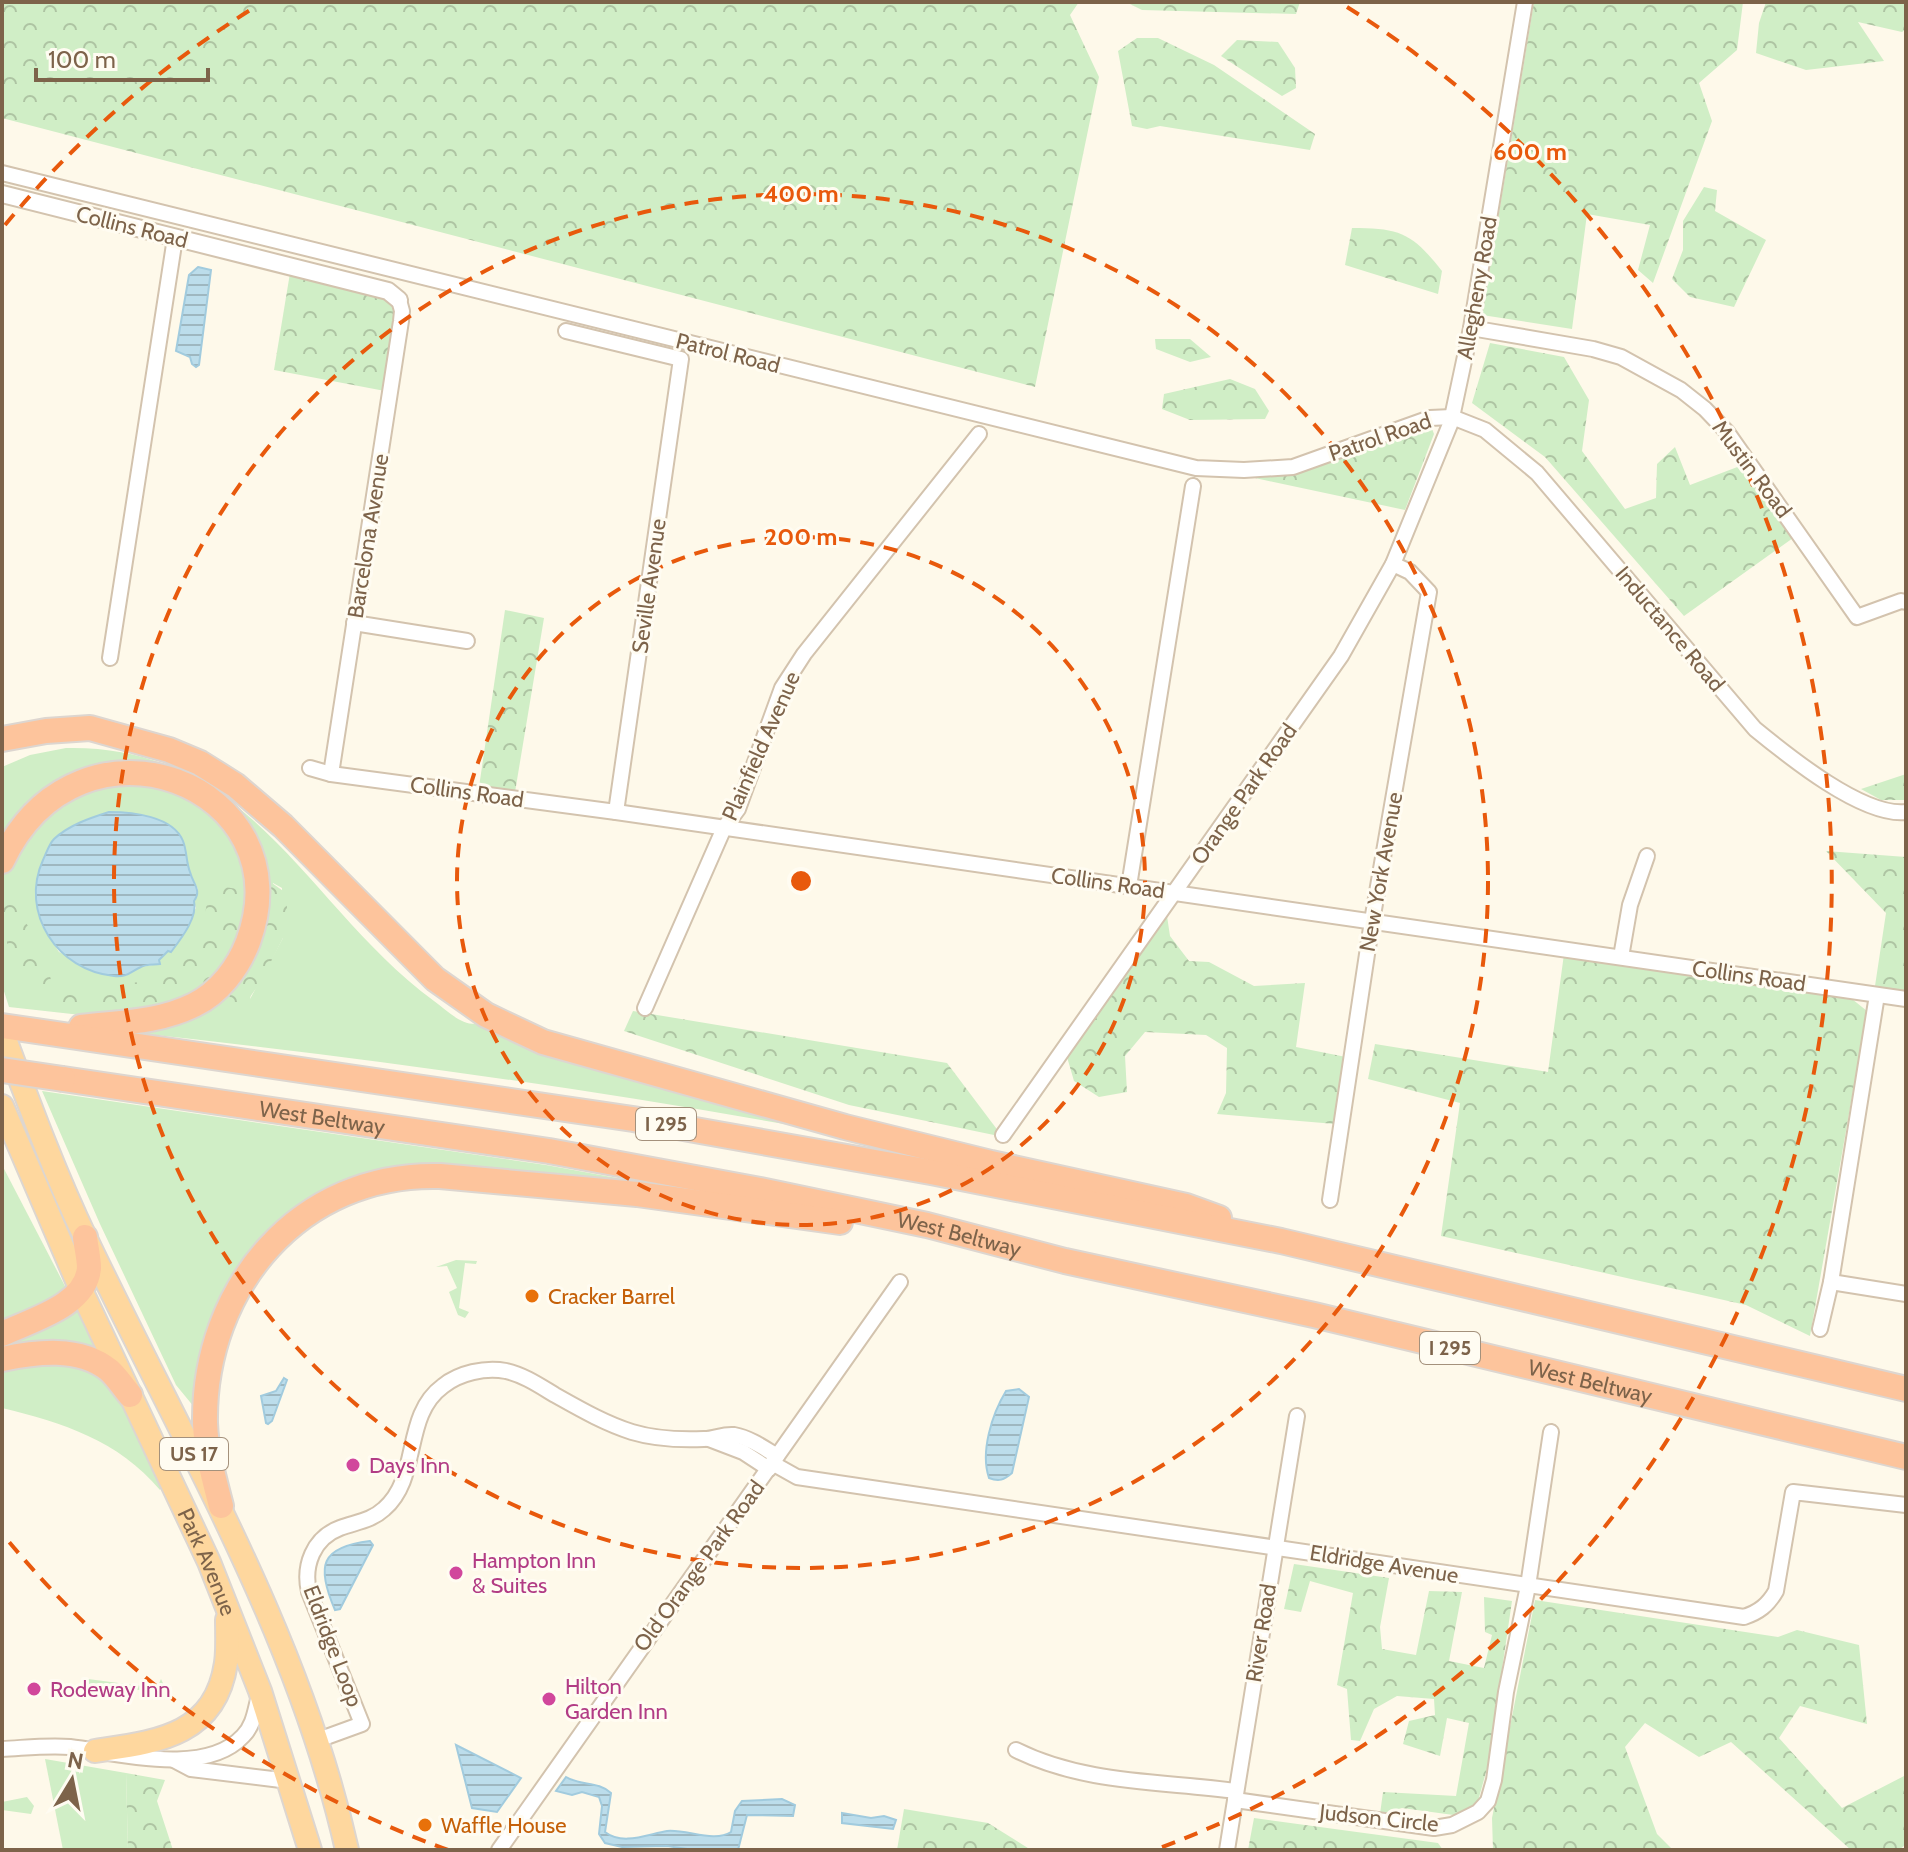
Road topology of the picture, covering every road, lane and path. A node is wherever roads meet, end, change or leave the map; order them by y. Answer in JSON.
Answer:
{"nodes":[{"id":1,"x":1525,"y":2,"type":"edge"},
{"id":2,"x":2,"y":173,"type":"edge"},
{"id":3,"x":2,"y":194,"type":"edge"},
{"id":4,"x":175,"y":238,"type":"junction"},
{"id":5,"x":399,"y":300,"type":"joint"},
{"id":6,"x":1471,"y":328,"type":"junction"},
{"id":7,"x":566,"y":331,"type":"dead end"},
{"id":8,"x":1452,"y":417,"type":"junction"},
{"id":9,"x":979,"y":434,"type":"dead end"},
{"id":10,"x":1193,"y":486,"type":"dead end"},
{"id":11,"x":1393,"y":564,"type":"junction"},
{"id":12,"x":1906,"y":602,"type":"edge"},
{"id":13,"x":354,"y":623,"type":"junction"},
{"id":14,"x":467,"y":641,"type":"dead end"},
{"id":15,"x":110,"y":658,"type":"dead end"},
{"id":16,"x":111,"y":736,"type":"junction"},
{"id":17,"x":2,"y":739,"type":"edge"},
{"id":18,"x":2,"y":755,"type":"edge"},
{"id":19,"x":310,"y":768,"type":"dead end"},
{"id":20,"x":331,"y":774,"type":"junction"},
{"id":21,"x":616,"y":812,"type":"junction"},
{"id":22,"x":1906,"y":812,"type":"edge"},
{"id":23,"x":724,"y":828,"type":"junction"},
{"id":24,"x":1647,"y":856,"type":"dead end"},
{"id":25,"x":2,"y":861,"type":"edge"},
{"id":26,"x":1129,"y":886,"type":"junction"},
{"id":27,"x":1174,"y":893,"type":"junction"},
{"id":28,"x":1372,"y":921,"type":"junction"},
{"id":29,"x":1621,"y":957,"type":"junction"},
{"id":30,"x":1877,"y":995,"type":"junction"},
{"id":31,"x":1906,"y":999,"type":"edge"},
{"id":32,"x":645,"y":1008,"type":"dead end"},
{"id":33,"x":2,"y":1029,"type":"edge"},
{"id":34,"x":46,"y":1032,"type":"junction"},
{"id":35,"x":2,"y":1070,"type":"edge"},
{"id":36,"x":2,"y":1106,"type":"edge"},
{"id":37,"x":1003,"y":1135,"type":"dead end"},
{"id":38,"x":1330,"y":1200,"type":"dead end"},
{"id":39,"x":85,"y":1237,"type":"junction"},
{"id":40,"x":1281,"y":1241,"type":"junction"},
{"id":41,"x":993,"y":1243,"type":"junction"},
{"id":42,"x":900,"y":1282,"type":"dead end"},
{"id":43,"x":1831,"y":1282,"type":"junction"},
{"id":44,"x":81,"y":1290,"type":"junction"},
{"id":45,"x":1906,"y":1294,"type":"edge"},
{"id":46,"x":1820,"y":1329,"type":"dead end"},
{"id":47,"x":2,"y":1334,"type":"edge"},
{"id":48,"x":2,"y":1359,"type":"edge"},
{"id":49,"x":1906,"y":1389,"type":"edge"},
{"id":50,"x":130,"y":1395,"type":"junction"},
{"id":51,"x":1297,"y":1416,"type":"dead end"},
{"id":52,"x":1551,"y":1432,"type":"dead end"},
{"id":53,"x":1906,"y":1457,"type":"edge"},
{"id":54,"x":773,"y":1463,"type":"junction"},
{"id":55,"x":1906,"y":1505,"type":"edge"},
{"id":56,"x":221,"y":1506,"type":"junction"},
{"id":57,"x":1275,"y":1548,"type":"junction"},
{"id":58,"x":1528,"y":1586,"type":"junction"},
{"id":59,"x":228,"y":1611,"type":"junction"},
{"id":60,"x":293,"y":1675,"type":"junction"},
{"id":61,"x":260,"y":1691,"type":"junction"},
{"id":62,"x":318,"y":1740,"type":"junction"},
{"id":63,"x":2,"y":1749,"type":"edge"},
{"id":64,"x":1016,"y":1750,"type":"dead end"},
{"id":65,"x":95,"y":1751,"type":"junction"},
{"id":66,"x":174,"y":1760,"type":"junction"},
{"id":67,"x":289,"y":1781,"type":"junction"},
{"id":68,"x":1235,"y":1796,"type":"junction"},
{"id":69,"x":310,"y":1850,"type":"edge"},
{"id":70,"x":347,"y":1850,"type":"edge"},
{"id":71,"x":499,"y":1850,"type":"edge"},
{"id":72,"x":1227,"y":1850,"type":"edge"}],
"edges":[{"from":1,"to":6,"type":"street","name":"Allegheny Road"},
{"from":2,"to":8,"type":"street","name":"Patrol Road"},
{"from":3,"to":4,"type":"street","name":"Collins Road"},
{"from":4,"to":5,"type":"street","name":"Collins Road"},
{"from":4,"to":15,"type":"street"},
{"from":5,"to":13,"type":"street","name":"Barcelona Avenue"},
{"from":6,"to":8,"type":"street","name":"Allegheny Road"},
{"from":6,"to":12,"type":"street","name":"Mustin Road"},
{"from":7,"to":21,"type":"street","name":"Seville Avenue"},
{"from":8,"to":11,"type":"street","name":"Allegheny Road"},
{"from":8,"to":22,"type":"street","name":"Inductance Road"},
{"from":9,"to":23,"type":"street","name":"Plainfield Avenue"},
{"from":10,"to":26,"type":"street"},
{"from":11,"to":27,"type":"street","name":"Orange Park Road"},
{"from":11,"to":28,"type":"street","name":"New York Avenue"},
{"from":13,"to":14,"type":"street"},
{"from":13,"to":20,"type":"street","name":"Barcelona Avenue"},
{"from":16,"to":17,"type":"highway"},
{"from":16,"to":18,"type":"highway"},
{"from":16,"to":40,"type":"highway"},
{"from":19,"to":20,"type":"street","name":"Collins Road"},
{"from":20,"to":21,"type":"street","name":"Collins Road"},
{"from":21,"to":23,"type":"street","name":"Collins Road"},
{"from":23,"to":26,"type":"street","name":"Collins Road"},
{"from":23,"to":32,"type":"street","name":"Plainfield Avenue"},
{"from":24,"to":29,"type":"street"},
{"from":25,"to":34,"type":"highway"},
{"from":26,"to":27,"type":"street","name":"Collins Road"},
{"from":27,"to":28,"type":"street","name":"Collins Road"},
{"from":27,"to":37,"type":"street","name":"Orange Park Road"},
{"from":28,"to":29,"type":"street","name":"Collins Road"},
{"from":28,"to":38,"type":"street","name":"New York Avenue"},
{"from":29,"to":30,"type":"street","name":"Collins Road"},
{"from":30,"to":31,"type":"street","name":"Collins Road"},
{"from":30,"to":43,"type":"street"},
{"from":33,"to":34,"type":"highway","name":"West Beltway","number":"I 295"},
{"from":33,"to":39,"type":"highway","number":"US 17"},
{"from":34,"to":40,"type":"highway","name":"West Beltway","number":"I 295"},
{"from":35,"to":41,"type":"highway","name":"West Beltway","number":"I 295","bridge":true},
{"from":36,"to":44,"type":"highway","name":"Park Avenue","number":"US 17"},
{"from":39,"to":44,"type":"highway"},
{"from":39,"to":56,"type":"highway","name":"Park Avenue","number":"US 17"},
{"from":40,"to":49,"type":"highway","name":"West Beltway","number":"I 295"},
{"from":41,"to":53,"type":"highway","name":"West Beltway","number":"I 295"},
{"from":41,"to":56,"type":"highway"},
{"from":42,"to":54,"type":"street","name":"Old Orange Park Road"},
{"from":43,"to":45,"type":"street"},
{"from":43,"to":46,"type":"street"},
{"from":44,"to":47,"type":"highway"},
{"from":44,"to":50,"type":"highway","name":"Park Avenue","number":"US 17"},
{"from":48,"to":50,"type":"highway"},
{"from":50,"to":59,"type":"highway","name":"Park Avenue","number":"US 17"},
{"from":51,"to":57,"type":"street","name":"River Road"},
{"from":52,"to":58,"type":"street","name":"Judson Circle"},
{"from":54,"to":57,"type":"street","name":"Eldridge Avenue"},
{"from":54,"to":62,"type":"street","name":"Eldridge Loop"},
{"from":54,"to":71,"type":"street","name":"Old Orange Park Road"},
{"from":55,"to":58,"type":"street","name":"Eldridge Avenue"},
{"from":56,"to":60,"type":"highway","name":"Park Avenue","number":"US 17"},
{"from":57,"to":58,"type":"street","name":"Eldridge Avenue"},
{"from":57,"to":68,"type":"street","name":"River Road"},
{"from":58,"to":68,"type":"street","name":"Judson Circle"},
{"from":59,"to":61,"type":"highway","name":"Park Avenue","number":"US 17"},
{"from":59,"to":65,"type":"highway"},
{"from":60,"to":61,"type":"highway"},
{"from":60,"to":62,"type":"highway","name":"Park Avenue","number":"US 17"},
{"from":61,"to":66,"type":"street"},
{"from":61,"to":67,"type":"highway","name":"Park Avenue","number":"US 17"},
{"from":62,"to":70,"type":"highway","name":"Park Avenue","number":"US 17"},
{"from":63,"to":65,"type":"street"},
{"from":64,"to":68,"type":"street","name":"Judson Circle"},
{"from":65,"to":66,"type":"street"},
{"from":66,"to":67,"type":"street"},
{"from":67,"to":69,"type":"highway","name":"Park Avenue","number":"US 17"},
{"from":68,"to":72,"type":"street","name":"River Road"}]}
